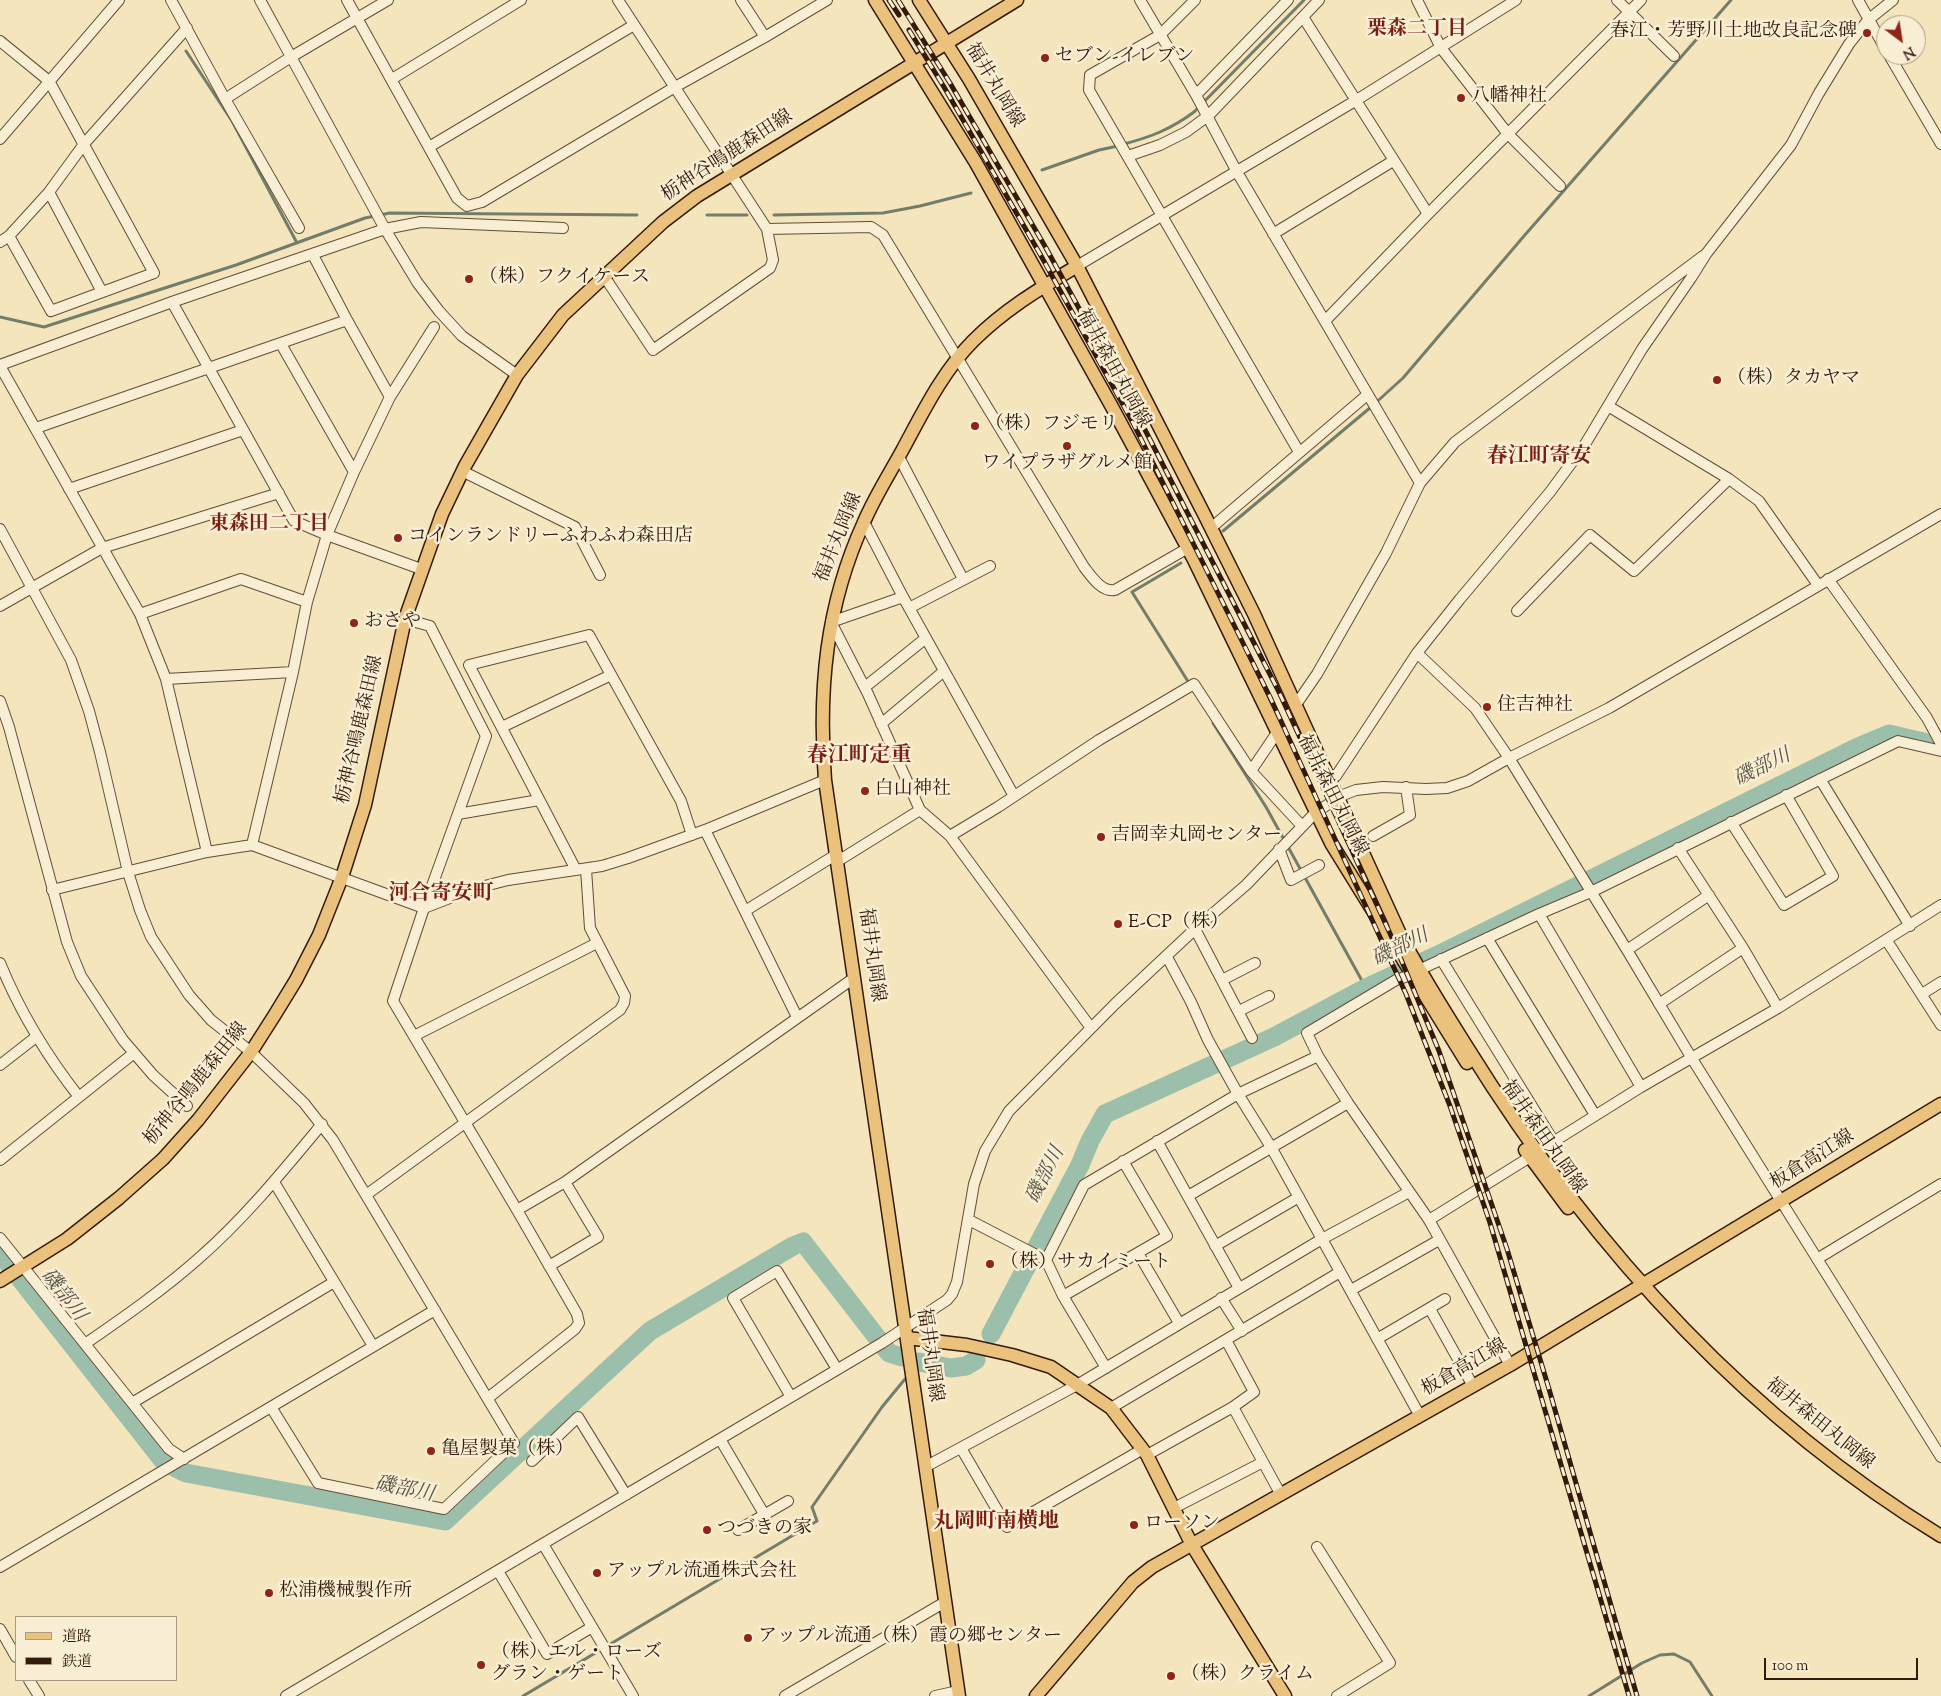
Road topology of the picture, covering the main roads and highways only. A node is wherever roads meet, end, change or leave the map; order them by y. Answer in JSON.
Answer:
{"nodes":[{"id":1,"x":875,"y":0,"type":"edge"},
{"id":2,"x":919,"y":0,"type":"edge"},
{"id":3,"x":1017,"y":0,"type":"edge"},
{"id":4,"x":946,"y":44,"type":"junction"},
{"id":5,"x":915,"y":63,"type":"junction"},
{"id":6,"x":1077,"y":266,"type":"junction"},
{"id":7,"x":1045,"y":285,"type":"junction"},
{"id":8,"x":1412,"y":967,"type":"junction"},
{"id":9,"x":1941,"y":1104,"type":"edge"},
{"id":10,"x":0,"y":1281,"type":"edge"},
{"id":11,"x":1643,"y":1286,"type":"junction"},
{"id":12,"x":906,"y":1333,"type":"junction"},
{"id":13,"x":1941,"y":1536,"type":"edge"},
{"id":14,"x":1192,"y":1545,"type":"junction"},
{"id":15,"x":958,"y":1693,"type":"edge"},
{"id":16,"x":1036,"y":1696,"type":"edge"},
{"id":17,"x":1285,"y":1696,"type":"edge"}],
"edges":[{"from":1,"to":5,"type":"main road"},
{"from":2,"to":4,"type":"main road"},
{"from":3,"to":4,"type":"main road"},
{"from":4,"to":5,"type":"main road","name":"福井丸岡線"},
{"from":4,"to":6,"type":"main road","name":"福井丸岡線"},
{"from":5,"to":7,"type":"main road"},
{"from":5,"to":10,"type":"main road","name":"栃神谷鳴鹿森田線"},
{"from":6,"to":7,"type":"main road","name":"福井丸岡線"},
{"from":6,"to":8,"type":"main road","name":"福井森田丸岡線"},
{"from":7,"to":8,"type":"main road","name":"福井森田丸岡線"},
{"from":7,"to":12,"type":"main road","name":"福井丸岡線"},
{"from":8,"to":11,"type":"main road","name":"福井森田丸岡線"},
{"from":9,"to":11,"type":"main road","name":"板倉高江線"},
{"from":11,"to":13,"type":"main road","name":"福井森田丸岡線"},
{"from":11,"to":14,"type":"main road","name":"板倉高江線"},
{"from":12,"to":14,"type":"main road"},
{"from":12,"to":15,"type":"main road","name":"福井丸岡線"},
{"from":14,"to":16,"type":"main road","name":"板倉高江線"},
{"from":14,"to":17,"type":"main road"}]}
